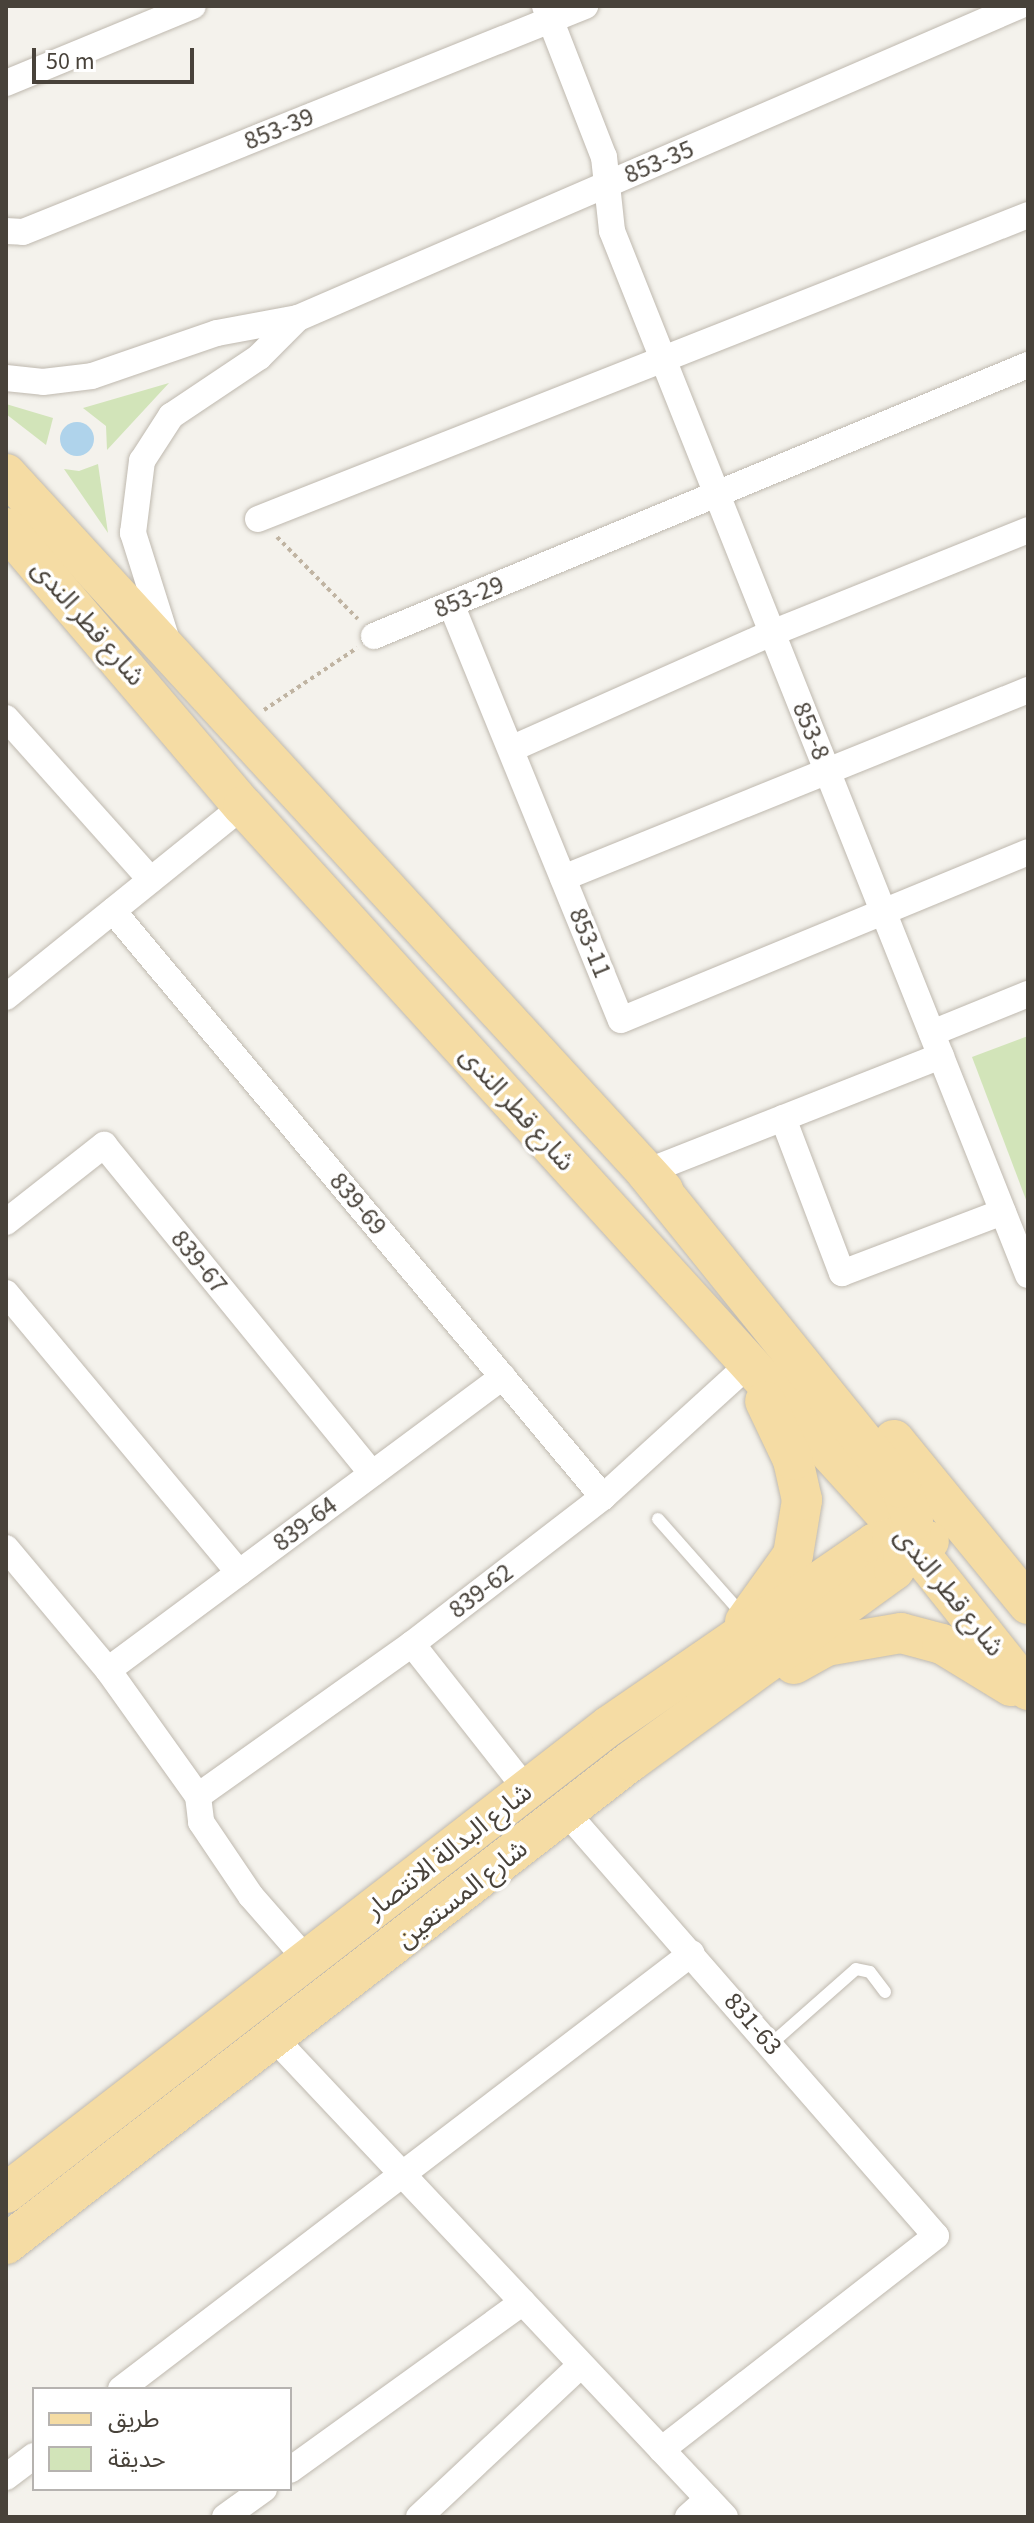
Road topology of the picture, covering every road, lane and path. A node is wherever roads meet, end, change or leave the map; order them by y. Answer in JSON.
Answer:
{"nodes":[{"id":1,"x":193,"y":6,"type":"edge"},
{"id":2,"x":585,"y":6,"type":"edge"},
{"id":3,"x":1019,"y":6,"type":"edge"},
{"id":4,"x":547,"y":13,"type":"edge"},
{"id":5,"x":6,"y":83,"type":"edge"},
{"id":6,"x":605,"y":185,"type":"junction"},
{"id":7,"x":1028,"y":215,"type":"edge"},
{"id":8,"x":6,"y":232,"type":"edge"},
{"id":9,"x":298,"y":318,"type":"junction"},
{"id":10,"x":662,"y":357,"type":"junction"},
{"id":11,"x":1028,"y":365,"type":"edge"},
{"id":12,"x":6,"y":378,"type":"edge"},
{"id":13,"x":6,"y":474,"type":"edge"},
{"id":14,"x":717,"y":494,"type":"junction"},
{"id":15,"x":258,"y":519,"type":"joint"},
{"id":16,"x":6,"y":528,"type":"edge"},
{"id":17,"x":1028,"y":530,"type":"edge"},
{"id":18,"x":451,"y":604,"type":"junction"},
{"id":19,"x":772,"y":633,"type":"junction"},
{"id":20,"x":374,"y":636,"type":"junction"},
{"id":21,"x":168,"y":650,"type":"junction"},
{"id":22,"x":119,"y":658,"type":"junction"},
{"id":23,"x":1028,"y":690,"type":"edge"},
{"id":24,"x":147,"y":691,"type":"junction"},
{"id":25,"x":238,"y":727,"type":"junction"},
{"id":26,"x":10,"y":730,"type":"edge"},
{"id":27,"x":511,"y":749,"type":"junction"},
{"id":28,"x":828,"y":772,"type":"junction"},
{"id":29,"x":243,"y":806,"type":"junction"},
{"id":30,"x":1028,"y":852,"type":"edge"},
{"id":31,"x":563,"y":878,"type":"junction"},
{"id":32,"x":151,"y":880,"type":"junction"},
{"id":33,"x":113,"y":911,"type":"junction"},
{"id":34,"x":883,"y":911,"type":"junction"},
{"id":35,"x":1028,"y":994,"type":"edge"},
{"id":36,"x":6,"y":997,"type":"edge"},
{"id":37,"x":936,"y":1045,"type":"junction"},
{"id":38,"x":783,"y":1118,"type":"junction"},
{"id":39,"x":646,"y":1172,"type":"junction"},
{"id":40,"x":1003,"y":1212,"type":"junction"},
{"id":41,"x":6,"y":1222,"type":"edge"},
{"id":42,"x":1028,"y":1275,"type":"edge"},
{"id":43,"x":6,"y":1293,"type":"edge"},
{"id":44,"x":748,"y":1365,"type":"junction"},
{"id":45,"x":503,"y":1377,"type":"junction"},
{"id":46,"x":372,"y":1474,"type":"junction"},
{"id":47,"x":603,"y":1497,"type":"junction"},
{"id":48,"x":658,"y":1519,"type":"dead end"},
{"id":49,"x":908,"y":1539,"type":"junction"},
{"id":50,"x":6,"y":1548,"type":"edge"},
{"id":51,"x":239,"y":1573,"type":"junction"},
{"id":52,"x":1028,"y":1604,"type":"edge"},
{"id":53,"x":1028,"y":1616,"type":"edge"},
{"id":54,"x":747,"y":1620,"type":"junction"},
{"id":55,"x":412,"y":1644,"type":"junction"},
{"id":56,"x":718,"y":1654,"type":"junction"},
{"id":57,"x":108,"y":1670,"type":"junction"},
{"id":58,"x":1028,"y":1690,"type":"edge"},
{"id":59,"x":1028,"y":1697,"type":"edge"},
{"id":60,"x":685,"y":1723,"type":"junction"},
{"id":61,"x":609,"y":1726,"type":"junction"},
{"id":62,"x":631,"y":1761,"type":"junction"},
{"id":63,"x":527,"y":1790,"type":"junction"},
{"id":64,"x":198,"y":1796,"type":"junction"},
{"id":65,"x":567,"y":1813,"type":"junction"},
{"id":66,"x":692,"y":1953,"type":"junction"},
{"id":67,"x":308,"y":1961,"type":"junction"},
{"id":68,"x":885,"y":1992,"type":"dead end"},
{"id":69,"x":276,"y":2040,"type":"junction"},
{"id":70,"x":771,"y":2044,"type":"junction"},
{"id":71,"x":402,"y":2174,"type":"junction"},
{"id":72,"x":6,"y":2193,"type":"edge"},
{"id":73,"x":6,"y":2244,"type":"edge"},
{"id":74,"x":523,"y":2302,"type":"junction"},
{"id":75,"x":581,"y":2365,"type":"junction"},
{"id":76,"x":124,"y":2387,"type":"edge"},
{"id":77,"x":661,"y":2450,"type":"junction"},
{"id":78,"x":32,"y":2458,"type":"edge"},
{"id":79,"x":292,"y":2469,"type":"edge"},
{"id":80,"x":6,"y":2477,"type":"edge"},
{"id":81,"x":261,"y":2491,"type":"edge"},
{"id":82,"x":716,"y":2508,"type":"edge"},
{"id":83,"x":225,"y":2517,"type":"edge"},
{"id":84,"x":419,"y":2517,"type":"edge"},
{"id":85,"x":688,"y":2517,"type":"edge"}],
"edges":[{"from":1,"to":5,"type":"street"},
{"from":2,"to":4,"type":"street","name":"853-39"},
{"from":3,"to":6,"type":"street","name":"853-35"},
{"from":4,"to":6,"type":"street","name":"853-8"},
{"from":4,"to":8,"type":"street","name":"853-39"},
{"from":6,"to":9,"type":"street","name":"853-35"},
{"from":6,"to":10,"type":"street","name":"853-8"},
{"from":7,"to":10,"type":"street"},
{"from":9,"to":12,"type":"street","name":"853-35"},
{"from":9,"to":21,"type":"street","name":"853-35"},
{"from":10,"to":14,"type":"street","name":"853-8"},
{"from":10,"to":15,"type":"street"},
{"from":11,"to":14,"type":"street","name":"853-29"},
{"from":13,"to":21,"type":"main road","name":"شارع قطر الندى"},
{"from":14,"to":18,"type":"street","name":"853-29"},
{"from":14,"to":19,"type":"street","name":"853-8"},
{"from":15,"to":20,"type":"path"},
{"from":16,"to":22,"type":"main road","name":"شارع قطر الندى"},
{"from":17,"to":19,"type":"street"},
{"from":18,"to":20,"type":"street","name":"853-29"},
{"from":18,"to":27,"type":"street","name":"853-11"},
{"from":19,"to":27,"type":"street"},
{"from":19,"to":28,"type":"street","name":"853-8"},
{"from":20,"to":25,"type":"path"},
{"from":21,"to":22,"type":"main road"},
{"from":21,"to":24,"type":"main road"},
{"from":21,"to":25,"type":"main road","name":"شارع قطر الندى"},
{"from":22,"to":24,"type":"main road","name":"شارع قطر الندى"},
{"from":23,"to":28,"type":"street"},
{"from":24,"to":29,"type":"main road","name":"شارع قطر الندى"},
{"from":25,"to":39,"type":"main road","name":"شارع قطر الندى"},
{"from":26,"to":32,"type":"street"},
{"from":27,"to":31,"type":"street","name":"853-11"},
{"from":28,"to":31,"type":"street"},
{"from":28,"to":34,"type":"street","name":"853-8"},
{"from":29,"to":32,"type":"street"},
{"from":29,"to":44,"type":"main road","name":"شارع قطر الندى"},
{"from":30,"to":34,"type":"street"},
{"from":31,"to":34,"type":"street","name":"853-11"},
{"from":32,"to":33,"type":"street"},
{"from":33,"to":36,"type":"street"},
{"from":33,"to":45,"type":"street","name":"839-69"},
{"from":34,"to":37,"type":"street","name":"853-8"},
{"from":35,"to":37,"type":"street"},
{"from":37,"to":38,"type":"street"},
{"from":37,"to":40,"type":"street","name":"853-8"},
{"from":38,"to":39,"type":"street"},
{"from":38,"to":40,"type":"street"},
{"from":39,"to":49,"type":"main road"},
{"from":39,"to":52,"type":"main road","name":"شارع قطر الندى"},
{"from":40,"to":42,"type":"street","name":"853-8"},
{"from":41,"to":46,"type":"street","name":"839-67"},
{"from":43,"to":51,"type":"street"},
{"from":44,"to":47,"type":"street","name":"839-62"},
{"from":44,"to":49,"type":"main road","name":"شارع قطر الندى"},
{"from":44,"to":54,"type":"main road"},
{"from":45,"to":46,"type":"street","name":"839-64"},
{"from":45,"to":47,"type":"street","name":"839-69"},
{"from":46,"to":51,"type":"street","name":"839-64"},
{"from":47,"to":55,"type":"street","name":"839-62"},
{"from":48,"to":54,"type":"lane"},
{"from":49,"to":53,"type":"main road"},
{"from":49,"to":56,"type":"main road","name":"شارع البدالة الانتصار"},
{"from":49,"to":58,"type":"main road","name":"شارع قطر الندى"},
{"from":49,"to":60,"type":"main road","name":"شارع المستعين"},
{"from":50,"to":57,"type":"street"},
{"from":51,"to":57,"type":"street","name":"839-64"},
{"from":54,"to":56,"type":"main road"},
{"from":55,"to":63,"type":"street"},
{"from":55,"to":64,"type":"street","name":"839-62"},
{"from":56,"to":61,"type":"main road","name":"شارع البدالة الانتصار"},
{"from":57,"to":64,"type":"street"},
{"from":59,"to":60,"type":"main road"},
{"from":60,"to":62,"type":"main road","name":"شارع المستعين"},
{"from":61,"to":62,"type":"main road"},
{"from":61,"to":63,"type":"main road","name":"شارع البدالة الانتصار"},
{"from":62,"to":65,"type":"main road","name":"شارع المستعين"},
{"from":63,"to":67,"type":"main road","name":"شارع البدالة الانتصار"},
{"from":64,"to":67,"type":"street"},
{"from":65,"to":66,"type":"street","name":"831-63"},
{"from":65,"to":69,"type":"main road","name":"شارع المستعين"},
{"from":66,"to":70,"type":"street","name":"831-63"},
{"from":66,"to":71,"type":"street"},
{"from":67,"to":72,"type":"main road","name":"شارع البدالة الانتصار"},
{"from":68,"to":70,"type":"lane"},
{"from":69,"to":71,"type":"street"},
{"from":69,"to":73,"type":"main road","name":"شارع المستعين"},
{"from":70,"to":77,"type":"street","name":"831-63"},
{"from":71,"to":74,"type":"street"},
{"from":71,"to":76,"type":"street"},
{"from":74,"to":75,"type":"street"},
{"from":74,"to":79,"type":"street"},
{"from":75,"to":77,"type":"street"},
{"from":75,"to":84,"type":"street"},
{"from":77,"to":82,"type":"street"},
{"from":78,"to":80,"type":"street"},
{"from":81,"to":83,"type":"street"},
{"from":82,"to":85,"type":"street"}]}
